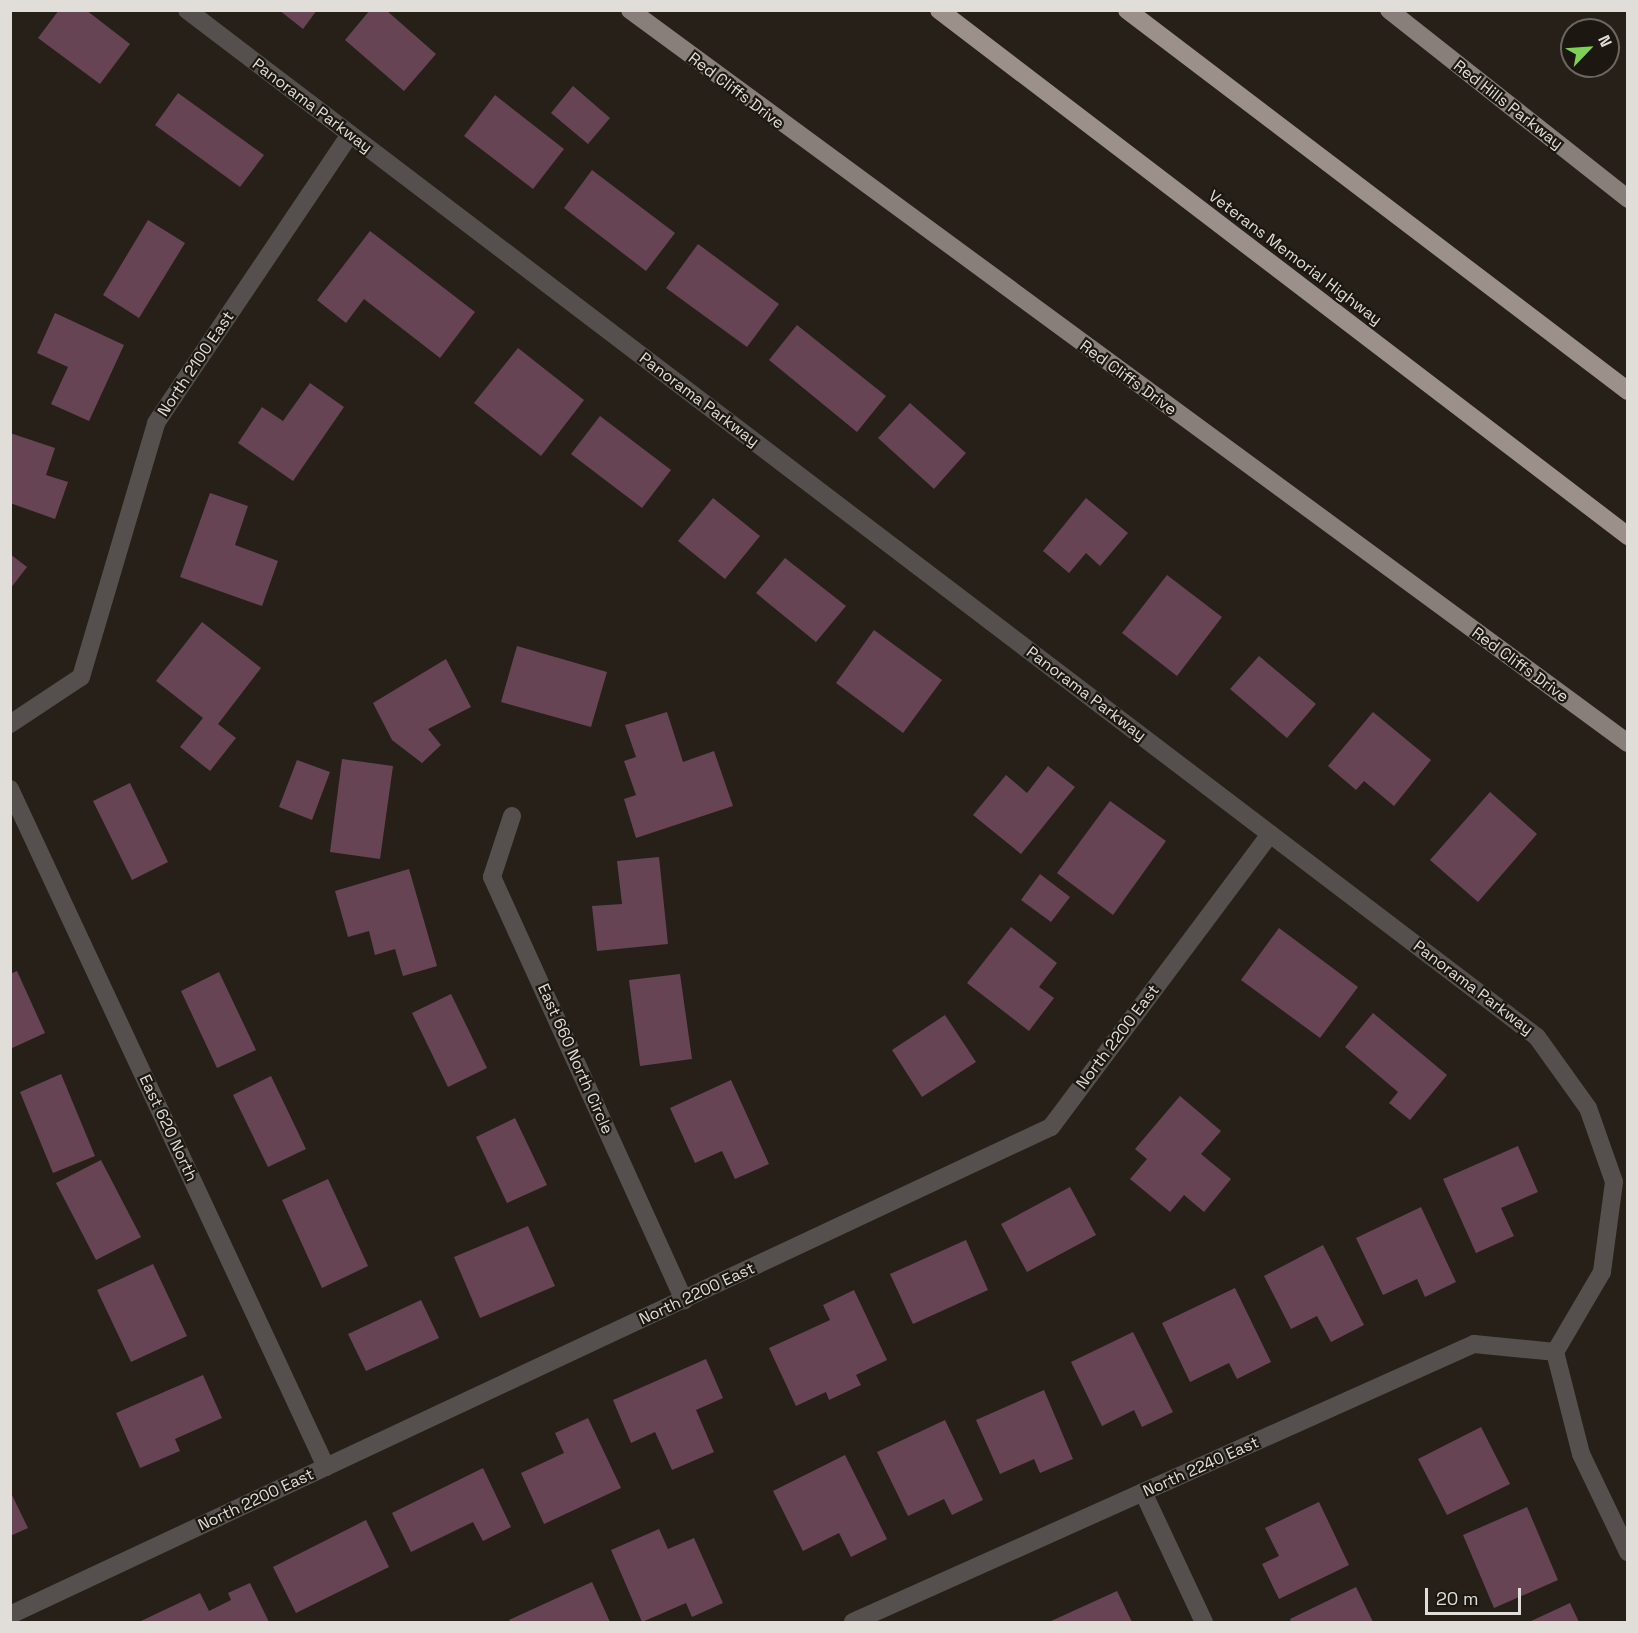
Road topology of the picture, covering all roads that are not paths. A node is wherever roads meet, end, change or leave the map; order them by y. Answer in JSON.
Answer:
{"nodes":[{"id":1,"x":187,"y":10,"type":"edge"},
{"id":2,"x":630,"y":10,"type":"edge"},
{"id":3,"x":939,"y":10,"type":"edge"},
{"id":4,"x":1127,"y":10,"type":"edge"},
{"id":5,"x":1389,"y":10,"type":"edge"},
{"id":6,"x":350,"y":134,"type":"junction"},
{"id":7,"x":1628,"y":199,"type":"edge"},
{"id":8,"x":1628,"y":391,"type":"edge"},
{"id":9,"x":1628,"y":536,"type":"edge"},
{"id":10,"x":10,"y":724,"type":"edge"},
{"id":11,"x":1628,"y":743,"type":"edge"},
{"id":12,"x":10,"y":789,"type":"edge"},
{"id":13,"x":512,"y":816,"type":"dead end"},
{"id":14,"x":1270,"y":834,"type":"junction"},
{"id":15,"x":684,"y":1300,"type":"junction"},
{"id":16,"x":1555,"y":1352,"type":"junction"},
{"id":17,"x":326,"y":1467,"type":"junction"},
{"id":18,"x":1143,"y":1492,"type":"junction"},
{"id":19,"x":1628,"y":1552,"type":"edge"},
{"id":20,"x":10,"y":1615,"type":"edge"},
{"id":21,"x":853,"y":1623,"type":"edge"},
{"id":22,"x":1204,"y":1623,"type":"edge"}],
"edges":[{"from":1,"to":6,"type":"street","name":"Panorama Parkway"},
{"from":2,"to":11,"type":"main road","name":"Red Cliffs Drive"},
{"from":3,"to":9,"type":"highway","name":"Veterans Memorial Highway"},
{"from":4,"to":8,"type":"highway"},
{"from":5,"to":7,"type":"main road","name":"Red Hills Parkway"},
{"from":6,"to":10,"type":"street","name":"North 2100 East"},
{"from":6,"to":14,"type":"street","name":"Panorama Parkway"},
{"from":12,"to":17,"type":"street","name":"East 620 North"},
{"from":13,"to":15,"type":"street","name":"East 660 North Circle"},
{"from":14,"to":15,"type":"street","name":"North 2200 East"},
{"from":14,"to":16,"type":"street","name":"Panorama Parkway"},
{"from":15,"to":17,"type":"street","name":"North 2200 East"},
{"from":16,"to":18,"type":"street","name":"North 2240 East"},
{"from":16,"to":19,"type":"street"},
{"from":17,"to":20,"type":"street","name":"North 2200 East"},
{"from":18,"to":21,"type":"street","name":"North 2240 East"},
{"from":18,"to":22,"type":"street"}]}
